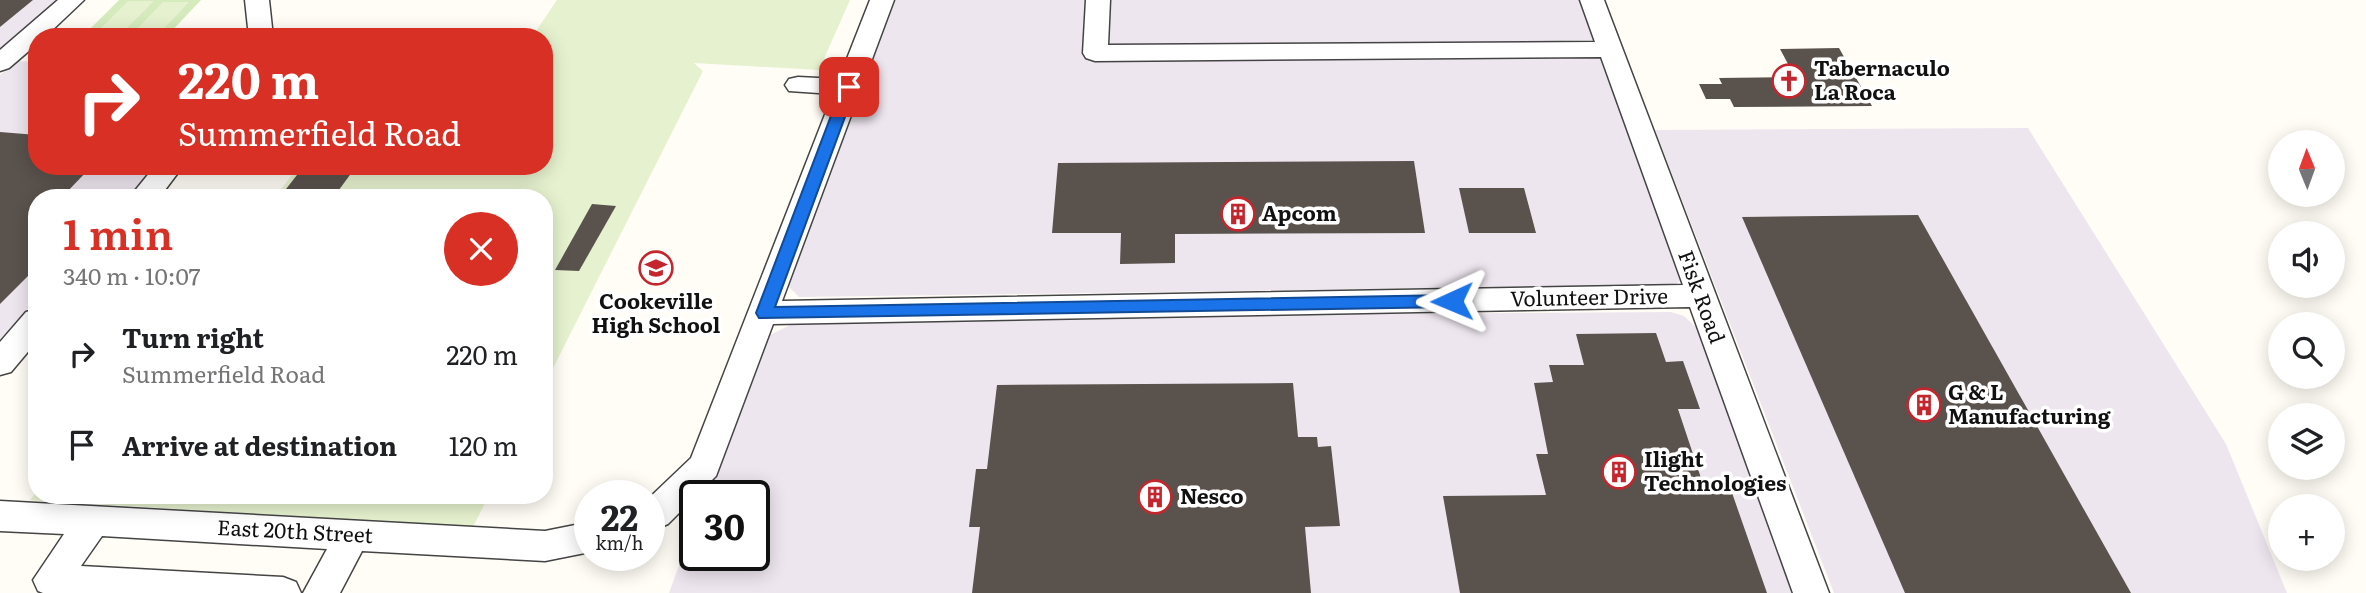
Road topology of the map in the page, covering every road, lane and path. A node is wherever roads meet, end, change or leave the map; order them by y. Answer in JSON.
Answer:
{"nodes":[{"id":1,"x":72,"y":0,"type":"edge"},
{"id":2,"x":257,"y":0,"type":"edge"},
{"id":3,"x":882,"y":0,"type":"edge"},
{"id":4,"x":1098,"y":0,"type":"edge"},
{"id":5,"x":1592,"y":0,"type":"edge"},
{"id":6,"x":40,"y":28,"type":"edge"},
{"id":7,"x":260,"y":28,"type":"edge"},
{"id":8,"x":28,"y":38,"type":"edge"},
{"id":9,"x":1610,"y":49,"type":"junction"},
{"id":10,"x":0,"y":63,"type":"edge"},
{"id":11,"x":798,"y":85,"type":"dead end"},
{"id":12,"x":849,"y":87,"type":"junction"},
{"id":13,"x":162,"y":175,"type":"edge"},
{"id":14,"x":151,"y":189,"type":"edge"},
{"id":15,"x":1700,"y":296,"type":"junction"},
{"id":16,"x":764,"y":313,"type":"junction"},
{"id":17,"x":28,"y":330,"type":"edge"},
{"id":18,"x":0,"y":363,"type":"edge"},
{"id":19,"x":665,"y":504,"type":"edge"},
{"id":20,"x":0,"y":516,"type":"edge"},
{"id":21,"x":93,"y":521,"type":"junction"},
{"id":22,"x":354,"y":535,"type":"junction"},
{"id":23,"x":574,"y":540,"type":"edge"},
{"id":24,"x":283,"y":593,"type":"edge"},
{"id":25,"x":321,"y":593,"type":"edge"},
{"id":26,"x":1811,"y":593,"type":"edge"}],
"edges":[{"from":1,"to":6,"type":"street"},
{"from":2,"to":7,"type":"street"},
{"from":3,"to":12,"type":"street"},
{"from":4,"to":9,"type":"street"},
{"from":5,"to":9,"type":"street","name":"Fisk Road"},
{"from":8,"to":10,"type":"street"},
{"from":9,"to":15,"type":"street","name":"Fisk Road"},
{"from":11,"to":12,"type":"street"},
{"from":12,"to":16,"type":"street"},
{"from":13,"to":14,"type":"street"},
{"from":15,"to":16,"type":"street","name":"Volunteer Drive"},
{"from":15,"to":26,"type":"street","name":"Fisk Road"},
{"from":16,"to":19,"type":"street"},
{"from":17,"to":18,"type":"street"},
{"from":20,"to":21,"type":"street","name":"East 20th Street"},
{"from":21,"to":22,"type":"street","name":"East 20th Street"},
{"from":21,"to":24,"type":"street"},
{"from":22,"to":23,"type":"street","name":"East 20th Street"},
{"from":22,"to":25,"type":"street"}]}
